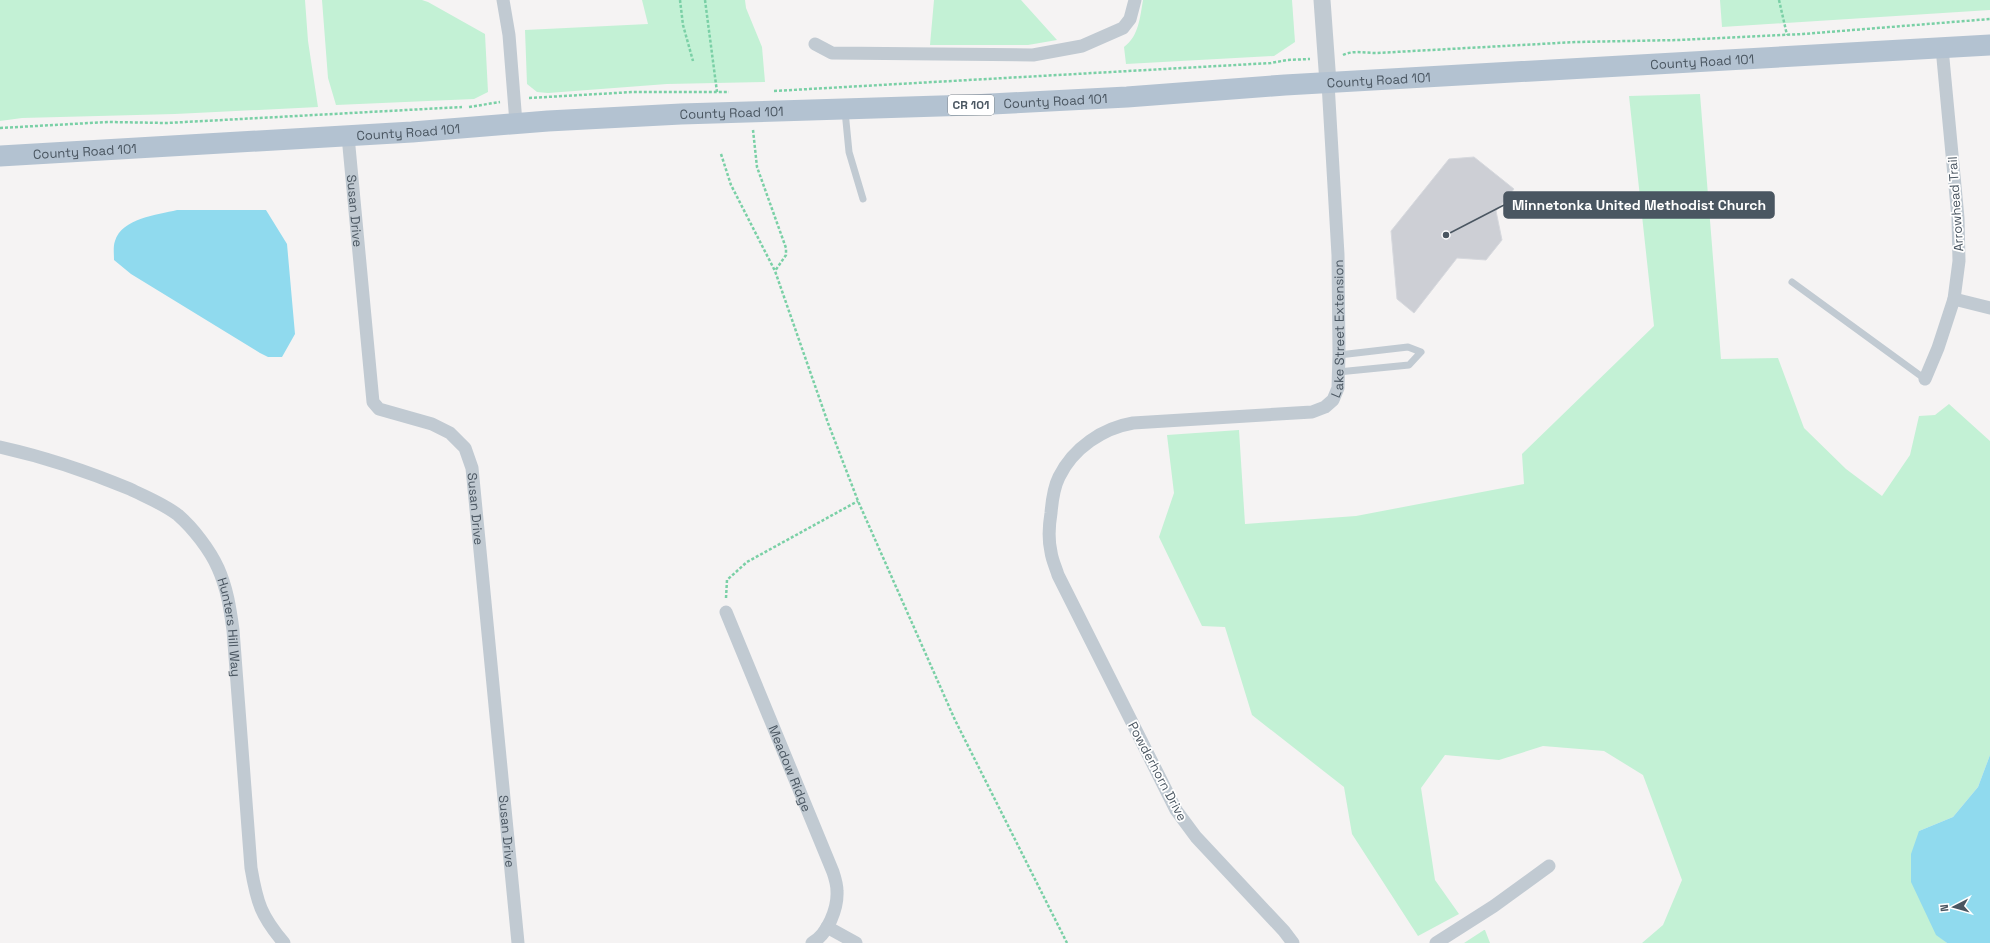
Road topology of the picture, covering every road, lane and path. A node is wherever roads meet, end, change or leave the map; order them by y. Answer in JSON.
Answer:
{"nodes":[{"id":1,"x":503,"y":0,"type":"edge"},
{"id":2,"x":680,"y":0,"type":"edge"},
{"id":3,"x":705,"y":0,"type":"edge"},
{"id":4,"x":1135,"y":0,"type":"edge"},
{"id":5,"x":1322,"y":0,"type":"edge"},
{"id":6,"x":1779,"y":0,"type":"edge"},
{"id":7,"x":1990,"y":19,"type":"edge"},
{"id":8,"x":1787,"y":35,"type":"junction"},
{"id":9,"x":815,"y":44,"type":"dead end"},
{"id":10,"x":1990,"y":45,"type":"edge"},
{"id":11,"x":1942,"y":48,"type":"junction"},
{"id":12,"x":1326,"y":57,"type":"junction"},
{"id":13,"x":693,"y":61,"type":"dead end"},
{"id":14,"x":1328,"y":82,"type":"junction"},
{"id":15,"x":773,"y":91,"type":"dead end"},
{"id":16,"x":717,"y":92,"type":"junction"},
{"id":17,"x":733,"y":92,"type":"dead end"},
{"id":18,"x":514,"y":100,"type":"junction"},
{"id":19,"x":845,"y":109,"type":"junction"},
{"id":20,"x":516,"y":123,"type":"junction"},
{"id":21,"x":0,"y":128,"type":"edge"},
{"id":22,"x":348,"y":136,"type":"junction"},
{"id":23,"x":754,"y":138,"type":"dead end"},
{"id":24,"x":721,"y":154,"type":"dead end"},
{"id":25,"x":0,"y":156,"type":"edge"},
{"id":26,"x":863,"y":199,"type":"dead end"},
{"id":27,"x":775,"y":271,"type":"junction"},
{"id":28,"x":1792,"y":282,"type":"dead end"},
{"id":29,"x":1954,"y":300,"type":"junction"},
{"id":30,"x":1990,"y":308,"type":"edge"},
{"id":31,"x":1339,"y":355,"type":"junction"},
{"id":32,"x":1338,"y":372,"type":"junction"},
{"id":33,"x":1925,"y":379,"type":"joint"},
{"id":34,"x":0,"y":447,"type":"edge"},
{"id":35,"x":858,"y":501,"type":"junction"},
{"id":36,"x":1058,"y":575,"type":"joint"},
{"id":37,"x":726,"y":612,"type":"joint"},
{"id":38,"x":1549,"y":866,"type":"dead end"},
{"id":39,"x":827,"y":926,"type":"junction"},
{"id":40,"x":279,"y":941,"type":"edge"},
{"id":41,"x":518,"y":943,"type":"edge"},
{"id":42,"x":812,"y":943,"type":"edge"},
{"id":43,"x":856,"y":943,"type":"edge"},
{"id":44,"x":1067,"y":943,"type":"edge"},
{"id":45,"x":1293,"y":943,"type":"edge"},
{"id":46,"x":1436,"y":943,"type":"edge"}],
"edges":[{"from":1,"to":18,"type":"street"},
{"from":2,"to":13,"type":"path"},
{"from":3,"to":16,"type":"path"},
{"from":4,"to":9,"type":"street"},
{"from":5,"to":12,"type":"street","name":"Lake Street Extension"},
{"from":6,"to":8,"type":"path"},
{"from":7,"to":8,"type":"path"},
{"from":8,"to":12,"type":"path"},
{"from":10,"to":11,"type":"main road","name":"County Road 101","number":"CR 101"},
{"from":11,"to":14,"type":"main road","name":"County Road 101","number":"CR 101"},
{"from":11,"to":29,"type":"street","name":"Arrowhead Trail"},
{"from":12,"to":14,"type":"street","name":"Lake Street Extension"},
{"from":12,"to":15,"type":"path"},
{"from":14,"to":19,"type":"main road","name":"County Road 101","number":"CR 101"},
{"from":14,"to":31,"type":"street","name":"Lake Street Extension"},
{"from":16,"to":17,"type":"path"},
{"from":16,"to":18,"type":"path"},
{"from":18,"to":20,"type":"street"},
{"from":18,"to":21,"type":"path"},
{"from":19,"to":20,"type":"main road","name":"County Road 101","number":"CR 101"},
{"from":19,"to":26,"type":"lane"},
{"from":20,"to":22,"type":"main road","name":"County Road 101","number":"CR 101"},
{"from":22,"to":25,"type":"main road","name":"County Road 101","number":"CR 101"},
{"from":22,"to":41,"type":"street","name":"Susan Drive"},
{"from":23,"to":27,"type":"path"},
{"from":24,"to":27,"type":"path"},
{"from":27,"to":35,"type":"path"},
{"from":28,"to":33,"type":"lane"},
{"from":29,"to":30,"type":"street"},
{"from":29,"to":33,"type":"street","name":"Arrowhead Trail"},
{"from":31,"to":32,"type":"street","name":"Lake Street Extension"},
{"from":31,"to":32,"type":"lane"},
{"from":32,"to":36,"type":"street","name":"Lake Street Extension"},
{"from":34,"to":40,"type":"street","name":"Hunters Hill Way"},
{"from":35,"to":37,"type":"path"},
{"from":35,"to":44,"type":"path"},
{"from":36,"to":45,"type":"street","name":"Powderhorn Drive"},
{"from":37,"to":39,"type":"street","name":"Meadow Ridge"},
{"from":38,"to":46,"type":"street"},
{"from":39,"to":42,"type":"street"},
{"from":39,"to":43,"type":"street"}]}
